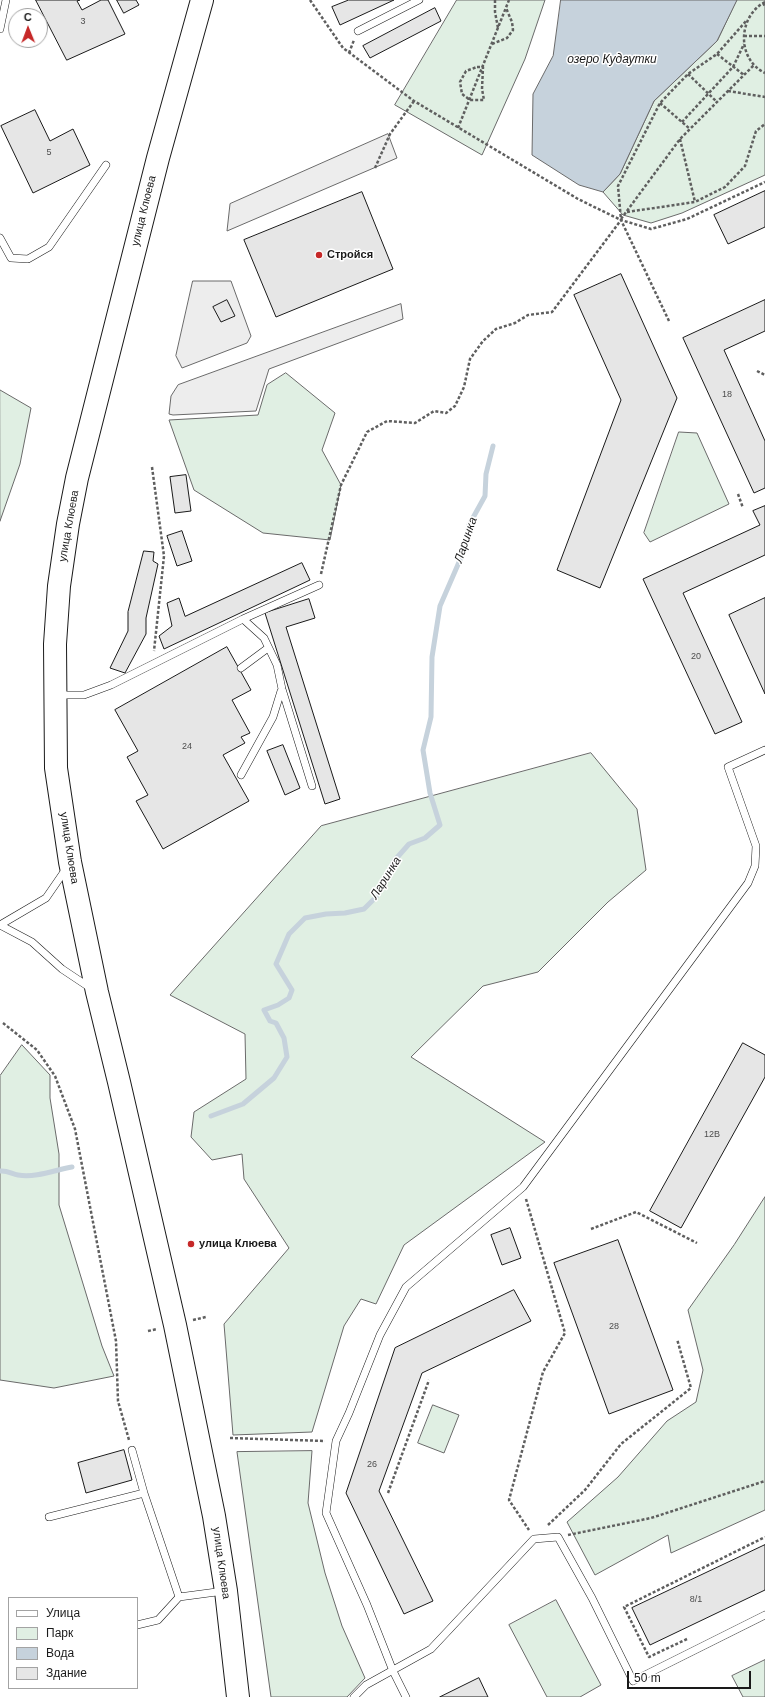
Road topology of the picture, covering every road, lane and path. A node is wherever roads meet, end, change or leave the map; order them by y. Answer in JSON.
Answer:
{"nodes":[{"id":1,"x":6,"y":0,"type":"edge"},
{"id":2,"x":202,"y":0,"type":"edge"},
{"id":3,"x":310,"y":0,"type":"edge"},
{"id":4,"x":418,"y":0,"type":"edge"},
{"id":5,"x":496,"y":0,"type":"edge"},
{"id":6,"x":509,"y":0,"type":"edge"},
{"id":7,"x":764,"y":2,"type":"edge"},
{"id":8,"x":765,"y":6,"type":"edge"},
{"id":9,"x":506,"y":8,"type":"junction"},
{"id":10,"x":747,"y":20,"type":"junction"},
{"id":11,"x":498,"y":28,"type":"junction"},
{"id":12,"x":0,"y":29,"type":"edge"},
{"id":13,"x":358,"y":31,"type":"dead end"},
{"id":14,"x":744,"y":36,"type":"junction"},
{"id":15,"x":765,"y":36,"type":"edge"},
{"id":16,"x":492,"y":44,"type":"junction"},
{"id":17,"x":744,"y":44,"type":"junction"},
{"id":18,"x":717,"y":54,"type":"junction"},
{"id":19,"x":754,"y":65,"type":"junction"},
{"id":20,"x":483,"y":67,"type":"junction"},
{"id":21,"x":734,"y":67,"type":"junction"},
{"id":22,"x":765,"y":73,"type":"edge"},
{"id":23,"x":688,"y":74,"type":"junction"},
{"id":24,"x":744,"y":75,"type":"junction"},
{"id":25,"x":728,"y":91,"type":"junction"},
{"id":26,"x":708,"y":94,"type":"junction"},
{"id":27,"x":765,"y":97,"type":"edge"},
{"id":28,"x":470,"y":100,"type":"junction"},
{"id":29,"x":414,"y":101,"type":"junction"},
{"id":30,"x":717,"y":102,"type":"junction"},
{"id":31,"x":660,"y":104,"type":"junction"},
{"id":32,"x":682,"y":122,"type":"junction"},
{"id":33,"x":765,"y":124,"type":"edge"},
{"id":34,"x":458,"y":128,"type":"junction"},
{"id":35,"x":690,"y":129,"type":"junction"},
{"id":36,"x":680,"y":139,"type":"junction"},
{"id":37,"x":106,"y":165,"type":"dead end"},
{"id":38,"x":374,"y":168,"type":"dead end"},
{"id":39,"x":765,"y":182,"type":"edge"},
{"id":40,"x":695,"y":202,"type":"junction"},
{"id":41,"x":627,"y":212,"type":"junction"},
{"id":42,"x":621,"y":220,"type":"junction"},
{"id":43,"x":0,"y":238,"type":"edge"},
{"id":44,"x":669,"y":321,"type":"dead end"},
{"id":45,"x":757,"y":371,"type":"dead end"},
{"id":46,"x":765,"y":375,"type":"edge"},
{"id":47,"x":152,"y":467,"type":"dead end"},
{"id":48,"x":738,"y":494,"type":"dead end"},
{"id":49,"x":744,"y":508,"type":"dead end"},
{"id":50,"x":318,"y":585,"type":"joint"},
{"id":51,"x":243,"y":619,"type":"junction"},
{"id":52,"x":268,"y":648,"type":"junction"},
{"id":53,"x":153,"y":664,"type":"junction"},
{"id":54,"x":241,"y":668,"type":"dead end"},
{"id":55,"x":282,"y":689,"type":"junction"},
{"id":56,"x":55,"y":695,"type":"junction"},
{"id":57,"x":765,"y":750,"type":"edge"},
{"id":58,"x":241,"y":775,"type":"dead end"},
{"id":59,"x":312,"y":786,"type":"dead end"},
{"id":60,"x":70,"y":862,"type":"junction"},
{"id":61,"x":0,"y":925,"type":"edge"},
{"id":62,"x":97,"y":992,"type":"junction"},
{"id":63,"x":3,"y":1023,"type":"dead end"},
{"id":64,"x":523,"y":1187,"type":"junction"},
{"id":65,"x":591,"y":1229,"type":"dead end"},
{"id":66,"x":697,"y":1243,"type":"dead end"},
{"id":67,"x":677,"y":1339,"type":"dead end"},
{"id":68,"x":429,"y":1380,"type":"dead end"},
{"id":69,"x":230,"y":1438,"type":"dead end"},
{"id":70,"x":336,"y":1442,"type":"junction"},
{"id":71,"x":132,"y":1450,"type":"joint"},
{"id":72,"x":765,"y":1481,"type":"edge"},
{"id":73,"x":144,"y":1493,"type":"junction"},
{"id":74,"x":388,"y":1493,"type":"dead end"},
{"id":75,"x":49,"y":1517,"type":"dead end"},
{"id":76,"x":558,"y":1537,"type":"junction"},
{"id":77,"x":765,"y":1537,"type":"edge"},
{"id":78,"x":534,"y":1539,"type":"junction"},
{"id":79,"x":226,"y":1591,"type":"junction"},
{"id":80,"x":179,"y":1597,"type":"junction"},
{"id":81,"x":765,"y":1615,"type":"edge"},
{"id":82,"x":138,"y":1625,"type":"edge"},
{"id":83,"x":690,"y":1638,"type":"dead end"},
{"id":84,"x":393,"y":1670,"type":"junction"},
{"id":85,"x":238,"y":1697,"type":"edge"},
{"id":86,"x":354,"y":1697,"type":"edge"},
{"id":87,"x":406,"y":1697,"type":"edge"}],
"edges":[{"from":1,"to":12,"type":"lane"},
{"from":2,"to":56,"type":"main road","name":"улица Клюева"},
{"from":3,"to":29,"type":"path"},
{"from":4,"to":13,"type":"lane"},
{"from":5,"to":11,"type":"path"},
{"from":6,"to":9,"type":"path"},
{"from":7,"to":8,"type":"path"},
{"from":7,"to":10,"type":"path"},
{"from":9,"to":11,"type":"path"},
{"from":9,"to":16,"type":"path"},
{"from":10,"to":14,"type":"path"},
{"from":10,"to":18,"type":"path"},
{"from":11,"to":16,"type":"path"},
{"from":14,"to":15,"type":"path"},
{"from":14,"to":17,"type":"path"},
{"from":16,"to":20,"type":"path"},
{"from":17,"to":19,"type":"path"},
{"from":17,"to":21,"type":"path"},
{"from":18,"to":21,"type":"path"},
{"from":18,"to":23,"type":"path"},
{"from":19,"to":22,"type":"path"},
{"from":19,"to":24,"type":"path"},
{"from":20,"to":28,"type":"path"},
{"from":20,"to":28,"type":"path"},
{"from":20,"to":28,"type":"path"},
{"from":21,"to":24,"type":"path"},
{"from":21,"to":26,"type":"path"},
{"from":23,"to":26,"type":"path"},
{"from":23,"to":31,"type":"path"},
{"from":24,"to":25,"type":"path"},
{"from":25,"to":27,"type":"path"},
{"from":25,"to":30,"type":"path"},
{"from":26,"to":30,"type":"path"},
{"from":26,"to":32,"type":"path"},
{"from":28,"to":34,"type":"path"},
{"from":29,"to":34,"type":"path"},
{"from":29,"to":38,"type":"path"},
{"from":30,"to":35,"type":"path"},
{"from":31,"to":32,"type":"path"},
{"from":31,"to":42,"type":"path"},
{"from":32,"to":35,"type":"path"},
{"from":33,"to":40,"type":"path"},
{"from":34,"to":42,"type":"path"},
{"from":35,"to":36,"type":"path"},
{"from":36,"to":40,"type":"path"},
{"from":36,"to":41,"type":"path"},
{"from":37,"to":43,"type":"lane"},
{"from":39,"to":42,"type":"path"},
{"from":40,"to":41,"type":"path"},
{"from":41,"to":42,"type":"path"},
{"from":42,"to":44,"type":"path"},
{"from":42,"to":50,"type":"path"},
{"from":45,"to":46,"type":"path"},
{"from":47,"to":53,"type":"path"},
{"from":48,"to":49,"type":"path"},
{"from":50,"to":51,"type":"lane"},
{"from":51,"to":52,"type":"lane"},
{"from":51,"to":53,"type":"lane"},
{"from":52,"to":54,"type":"lane"},
{"from":52,"to":55,"type":"lane"},
{"from":53,"to":56,"type":"lane"},
{"from":55,"to":58,"type":"lane"},
{"from":55,"to":59,"type":"lane"},
{"from":56,"to":60,"type":"main road","name":"улица Клюева"},
{"from":57,"to":64,"type":"lane"},
{"from":60,"to":61,"type":"lane"},
{"from":60,"to":62,"type":"main road","name":"улица Клюева"},
{"from":61,"to":62,"type":"lane"},
{"from":62,"to":79,"type":"main road","name":"улица Клюева"},
{"from":63,"to":71,"type":"path"},
{"from":64,"to":70,"type":"lane"},
{"from":64,"to":78,"type":"path"},
{"from":65,"to":66,"type":"path"},
{"from":67,"to":78,"type":"path"},
{"from":68,"to":74,"type":"path"},
{"from":69,"to":70,"type":"path"},
{"from":70,"to":84,"type":"lane"},
{"from":71,"to":73,"type":"lane"},
{"from":72,"to":76,"type":"path"},
{"from":73,"to":75,"type":"lane"},
{"from":73,"to":80,"type":"lane"},
{"from":76,"to":78,"type":"lane"},
{"from":76,"to":81,"type":"lane"},
{"from":77,"to":83,"type":"path"},
{"from":78,"to":84,"type":"lane"},
{"from":79,"to":80,"type":"lane"},
{"from":79,"to":85,"type":"main road","name":"улица Клюева"},
{"from":80,"to":82,"type":"lane"},
{"from":84,"to":86,"type":"lane"},
{"from":84,"to":87,"type":"lane"}]}
